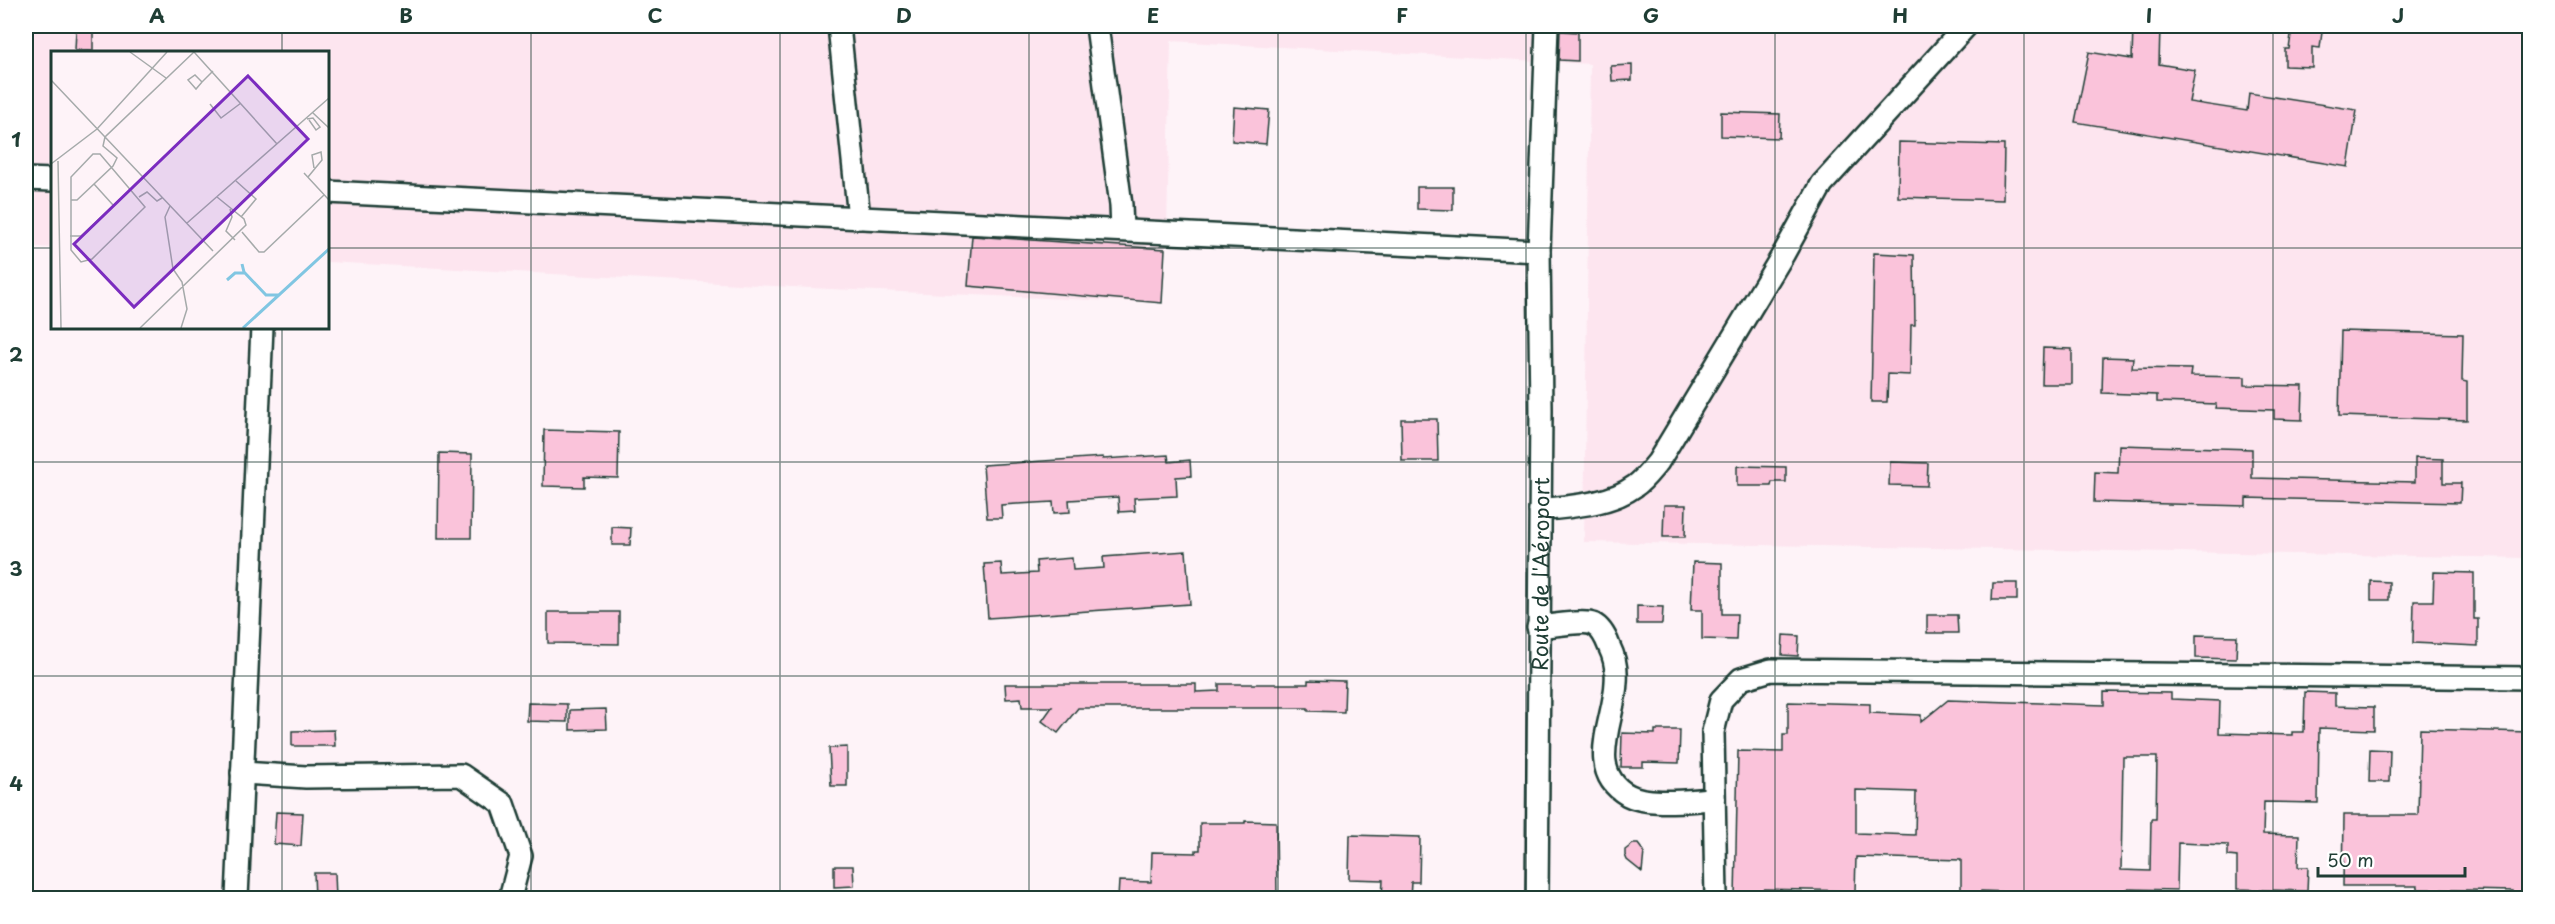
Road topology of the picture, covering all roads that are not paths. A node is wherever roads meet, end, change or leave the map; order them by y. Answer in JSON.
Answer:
{"nodes":[{"id":1,"x":839,"y":26,"type":"edge"},
{"id":2,"x":1097,"y":26,"type":"edge"},
{"id":3,"x":1112,"y":26,"type":"edge"},
{"id":4,"x":1546,"y":26,"type":"edge"},
{"id":5,"x":1966,"y":26,"type":"edge"},
{"id":6,"x":1102,"y":58,"type":"junction"},
{"id":7,"x":26,"y":179,"type":"edge"},
{"id":8,"x":51,"y":180,"type":"edge"},
{"id":9,"x":328,"y":192,"type":"edge"},
{"id":10,"x":859,"y":218,"type":"junction"},
{"id":11,"x":1122,"y":230,"type":"junction"},
{"id":12,"x":1539,"y":251,"type":"junction"},
{"id":13,"x":262,"y":328,"type":"edge"},
{"id":14,"x":1540,"y":510,"type":"junction"},
{"id":15,"x":1538,"y":627,"type":"junction"},
{"id":16,"x":2529,"y":678,"type":"edge"},
{"id":17,"x":242,"y":773,"type":"junction"},
{"id":18,"x":1714,"y":799,"type":"junction"},
{"id":19,"x":237,"y":898,"type":"edge"},
{"id":20,"x":510,"y":898,"type":"edge"},
{"id":21,"x":1537,"y":898,"type":"edge"},
{"id":22,"x":1716,"y":898,"type":"edge"}],
"edges":[{"from":1,"to":10,"type":"street"},
{"from":2,"to":6,"type":"street"},
{"from":3,"to":6,"type":"street"},
{"from":4,"to":12,"type":"street","name":"Route de l'Aéroport"},
{"from":5,"to":14,"type":"street"},
{"from":6,"to":11,"type":"street"},
{"from":7,"to":8,"type":"street"},
{"from":9,"to":10,"type":"street"},
{"from":10,"to":11,"type":"street"},
{"from":11,"to":12,"type":"street"},
{"from":12,"to":14,"type":"street","name":"Route de l'Aéroport"},
{"from":13,"to":17,"type":"street"},
{"from":14,"to":15,"type":"street","name":"Route de l'Aéroport"},
{"from":15,"to":18,"type":"street"},
{"from":15,"to":21,"type":"street","name":"Route de l'Aéroport"},
{"from":16,"to":18,"type":"street"},
{"from":17,"to":19,"type":"street"},
{"from":17,"to":20,"type":"street"},
{"from":18,"to":22,"type":"street"}]}
